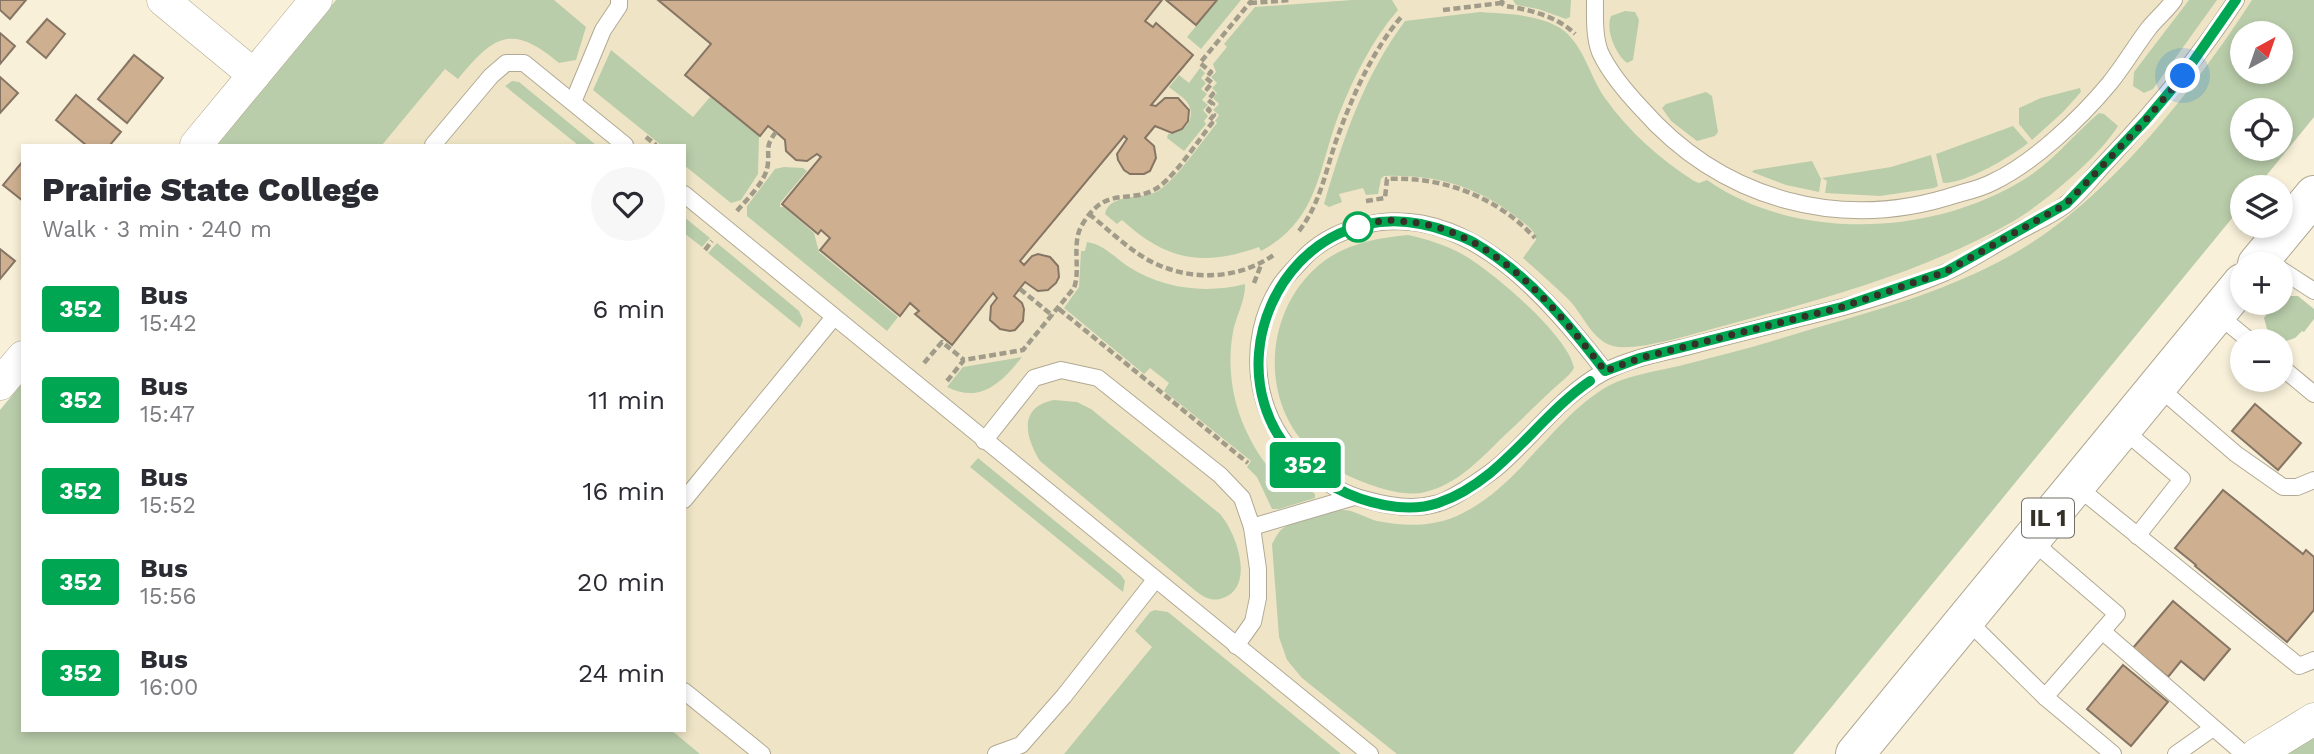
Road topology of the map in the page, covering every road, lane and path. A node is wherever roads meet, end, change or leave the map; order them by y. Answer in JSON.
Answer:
{"nodes":[{"id":1,"x":163,"y":0,"type":"edge"},
{"id":2,"x":316,"y":0,"type":"edge"},
{"id":3,"x":1290,"y":0,"type":"edge"},
{"id":4,"x":1595,"y":0,"type":"edge"},
{"id":5,"x":2174,"y":0,"type":"edge"},
{"id":6,"x":2236,"y":0,"type":"edge"},
{"id":7,"x":1251,"y":1,"type":"edge"},
{"id":8,"x":1502,"y":1,"type":"edge"},
{"id":9,"x":617,"y":2,"type":"edge"},
{"id":10,"x":1443,"y":10,"type":"dead end"},
{"id":11,"x":1402,"y":16,"type":"dead end"},
{"id":12,"x":1580,"y":40,"type":"dead end"},
{"id":13,"x":254,"y":75,"type":"junction"},
{"id":14,"x":573,"y":102,"type":"junction"},
{"id":15,"x":776,"y":132,"type":"dead end"},
{"id":16,"x":197,"y":144,"type":"edge"},
{"id":17,"x":434,"y":144,"type":"edge"},
{"id":18,"x":624,"y":144,"type":"edge"},
{"id":19,"x":2314,"y":195,"type":"edge"},
{"id":20,"x":686,"y":196,"type":"edge"},
{"id":21,"x":1358,"y":202,"type":"dead end"},
{"id":22,"x":737,"y":212,"type":"dead end"},
{"id":23,"x":1089,"y":215,"type":"junction"},
{"id":24,"x":1316,"y":217,"type":"dead end"},
{"id":25,"x":1308,"y":219,"type":"junction"},
{"id":26,"x":1535,"y":238,"type":"dead end"},
{"id":27,"x":1291,"y":240,"type":"dead end"},
{"id":28,"x":1283,"y":247,"type":"dead end"},
{"id":29,"x":2274,"y":252,"type":"edge"},
{"id":30,"x":2293,"y":281,"type":"edge"},
{"id":31,"x":1020,"y":289,"type":"dead end"},
{"id":32,"x":2314,"y":291,"type":"edge"},
{"id":33,"x":2230,"y":299,"type":"edge"},
{"id":34,"x":1059,"y":309,"type":"junction"},
{"id":35,"x":2216,"y":313,"type":"junction"},
{"id":36,"x":1053,"y":316,"type":"junction"},
{"id":37,"x":834,"y":317,"type":"junction"},
{"id":38,"x":2235,"y":329,"type":"edge"},
{"id":39,"x":21,"y":359,"type":"edge"},
{"id":40,"x":964,"y":360,"type":"junction"},
{"id":41,"x":931,"y":370,"type":"dead end"},
{"id":42,"x":1605,"y":371,"type":"junction"},
{"id":43,"x":939,"y":376,"type":"dead end"},
{"id":44,"x":2293,"y":377,"type":"edge"},
{"id":45,"x":0,"y":384,"type":"edge"},
{"id":46,"x":2157,"y":386,"type":"junction"},
{"id":47,"x":2314,"y":394,"type":"edge"},
{"id":48,"x":2122,"y":429,"type":"junction"},
{"id":49,"x":984,"y":441,"type":"junction"},
{"id":50,"x":1248,"y":463,"type":"dead end"},
{"id":51,"x":2314,"y":480,"type":"edge"},
{"id":52,"x":2075,"y":485,"type":"junction"},
{"id":53,"x":1354,"y":497,"type":"junction"},
{"id":54,"x":686,"y":498,"type":"edge"},
{"id":55,"x":1252,"y":527,"type":"junction"},
{"id":56,"x":2137,"y":536,"type":"junction"},
{"id":57,"x":2031,"y":540,"type":"junction"},
{"id":58,"x":1155,"y":580,"type":"junction"},
{"id":59,"x":1966,"y":619,"type":"junction"},
{"id":60,"x":2102,"y":631,"type":"junction"},
{"id":61,"x":1236,"y":646,"type":"junction"},
{"id":62,"x":2314,"y":660,"type":"edge"},
{"id":63,"x":686,"y":693,"type":"edge"},
{"id":64,"x":2045,"y":697,"type":"junction"},
{"id":65,"x":2314,"y":719,"type":"edge"},
{"id":66,"x":2213,"y":728,"type":"junction"},
{"id":67,"x":762,"y":754,"type":"edge"},
{"id":68,"x":996,"y":754,"type":"edge"},
{"id":69,"x":1370,"y":754,"type":"edge"},
{"id":70,"x":1854,"y":754,"type":"edge"},
{"id":71,"x":2113,"y":754,"type":"edge"},
{"id":72,"x":2176,"y":754,"type":"edge"},
{"id":73,"x":2244,"y":754,"type":"edge"},
{"id":74,"x":2257,"y":754,"type":"edge"}],
"edges":[{"from":1,"to":13,"type":"street"},
{"from":2,"to":13,"type":"street"},
{"from":3,"to":7,"type":"path"},
{"from":4,"to":5,"type":"lane"},
{"from":6,"to":42,"type":"lane"},
{"from":7,"to":23,"type":"path"},
{"from":8,"to":10,"type":"path"},
{"from":8,"to":12,"type":"path"},
{"from":9,"to":14,"type":"lane"},
{"from":11,"to":25,"type":"path"},
{"from":13,"to":16,"type":"street"},
{"from":14,"to":17,"type":"lane"},
{"from":14,"to":18,"type":"lane"},
{"from":15,"to":22,"type":"path"},
{"from":19,"to":29,"type":"main road","number":"IL 1"},
{"from":20,"to":37,"type":"lane"},
{"from":21,"to":26,"type":"path"},
{"from":23,"to":28,"type":"path"},
{"from":23,"to":34,"type":"path"},
{"from":24,"to":25,"type":"path"},
{"from":25,"to":27,"type":"path"},
{"from":30,"to":32,"type":"lane"},
{"from":31,"to":36,"type":"path"},
{"from":33,"to":35,"type":"main road","number":"IL 1"},
{"from":34,"to":36,"type":"path"},
{"from":34,"to":50,"type":"path"},
{"from":35,"to":38,"type":"lane"},
{"from":35,"to":46,"type":"main road","number":"IL 1"},
{"from":36,"to":40,"type":"path"},
{"from":37,"to":49,"type":"lane"},
{"from":37,"to":54,"type":"lane"},
{"from":39,"to":45,"type":"street"},
{"from":40,"to":41,"type":"path"},
{"from":40,"to":43,"type":"path"},
{"from":42,"to":53,"type":"lane"},
{"from":42,"to":53,"type":"lane"},
{"from":44,"to":47,"type":"lane"},
{"from":46,"to":48,"type":"main road","number":"IL 1"},
{"from":46,"to":51,"type":"lane"},
{"from":48,"to":52,"type":"main road","number":"IL 1"},
{"from":48,"to":56,"type":"lane"},
{"from":49,"to":55,"type":"lane"},
{"from":49,"to":58,"type":"lane"},
{"from":52,"to":56,"type":"lane"},
{"from":52,"to":57,"type":"main road","number":"IL 1"},
{"from":53,"to":55,"type":"lane"},
{"from":55,"to":61,"type":"lane"},
{"from":56,"to":62,"type":"lane"},
{"from":57,"to":59,"type":"main road","number":"IL 1"},
{"from":57,"to":60,"type":"lane"},
{"from":58,"to":61,"type":"lane"},
{"from":58,"to":68,"type":"lane"},
{"from":59,"to":64,"type":"lane"},
{"from":59,"to":70,"type":"main road","number":"IL 1"},
{"from":60,"to":64,"type":"lane"},
{"from":60,"to":66,"type":"lane"},
{"from":61,"to":69,"type":"lane"},
{"from":63,"to":67,"type":"lane"},
{"from":64,"to":71,"type":"lane"},
{"from":65,"to":74,"type":"street"},
{"from":66,"to":72,"type":"lane"},
{"from":66,"to":73,"type":"lane"}]}
